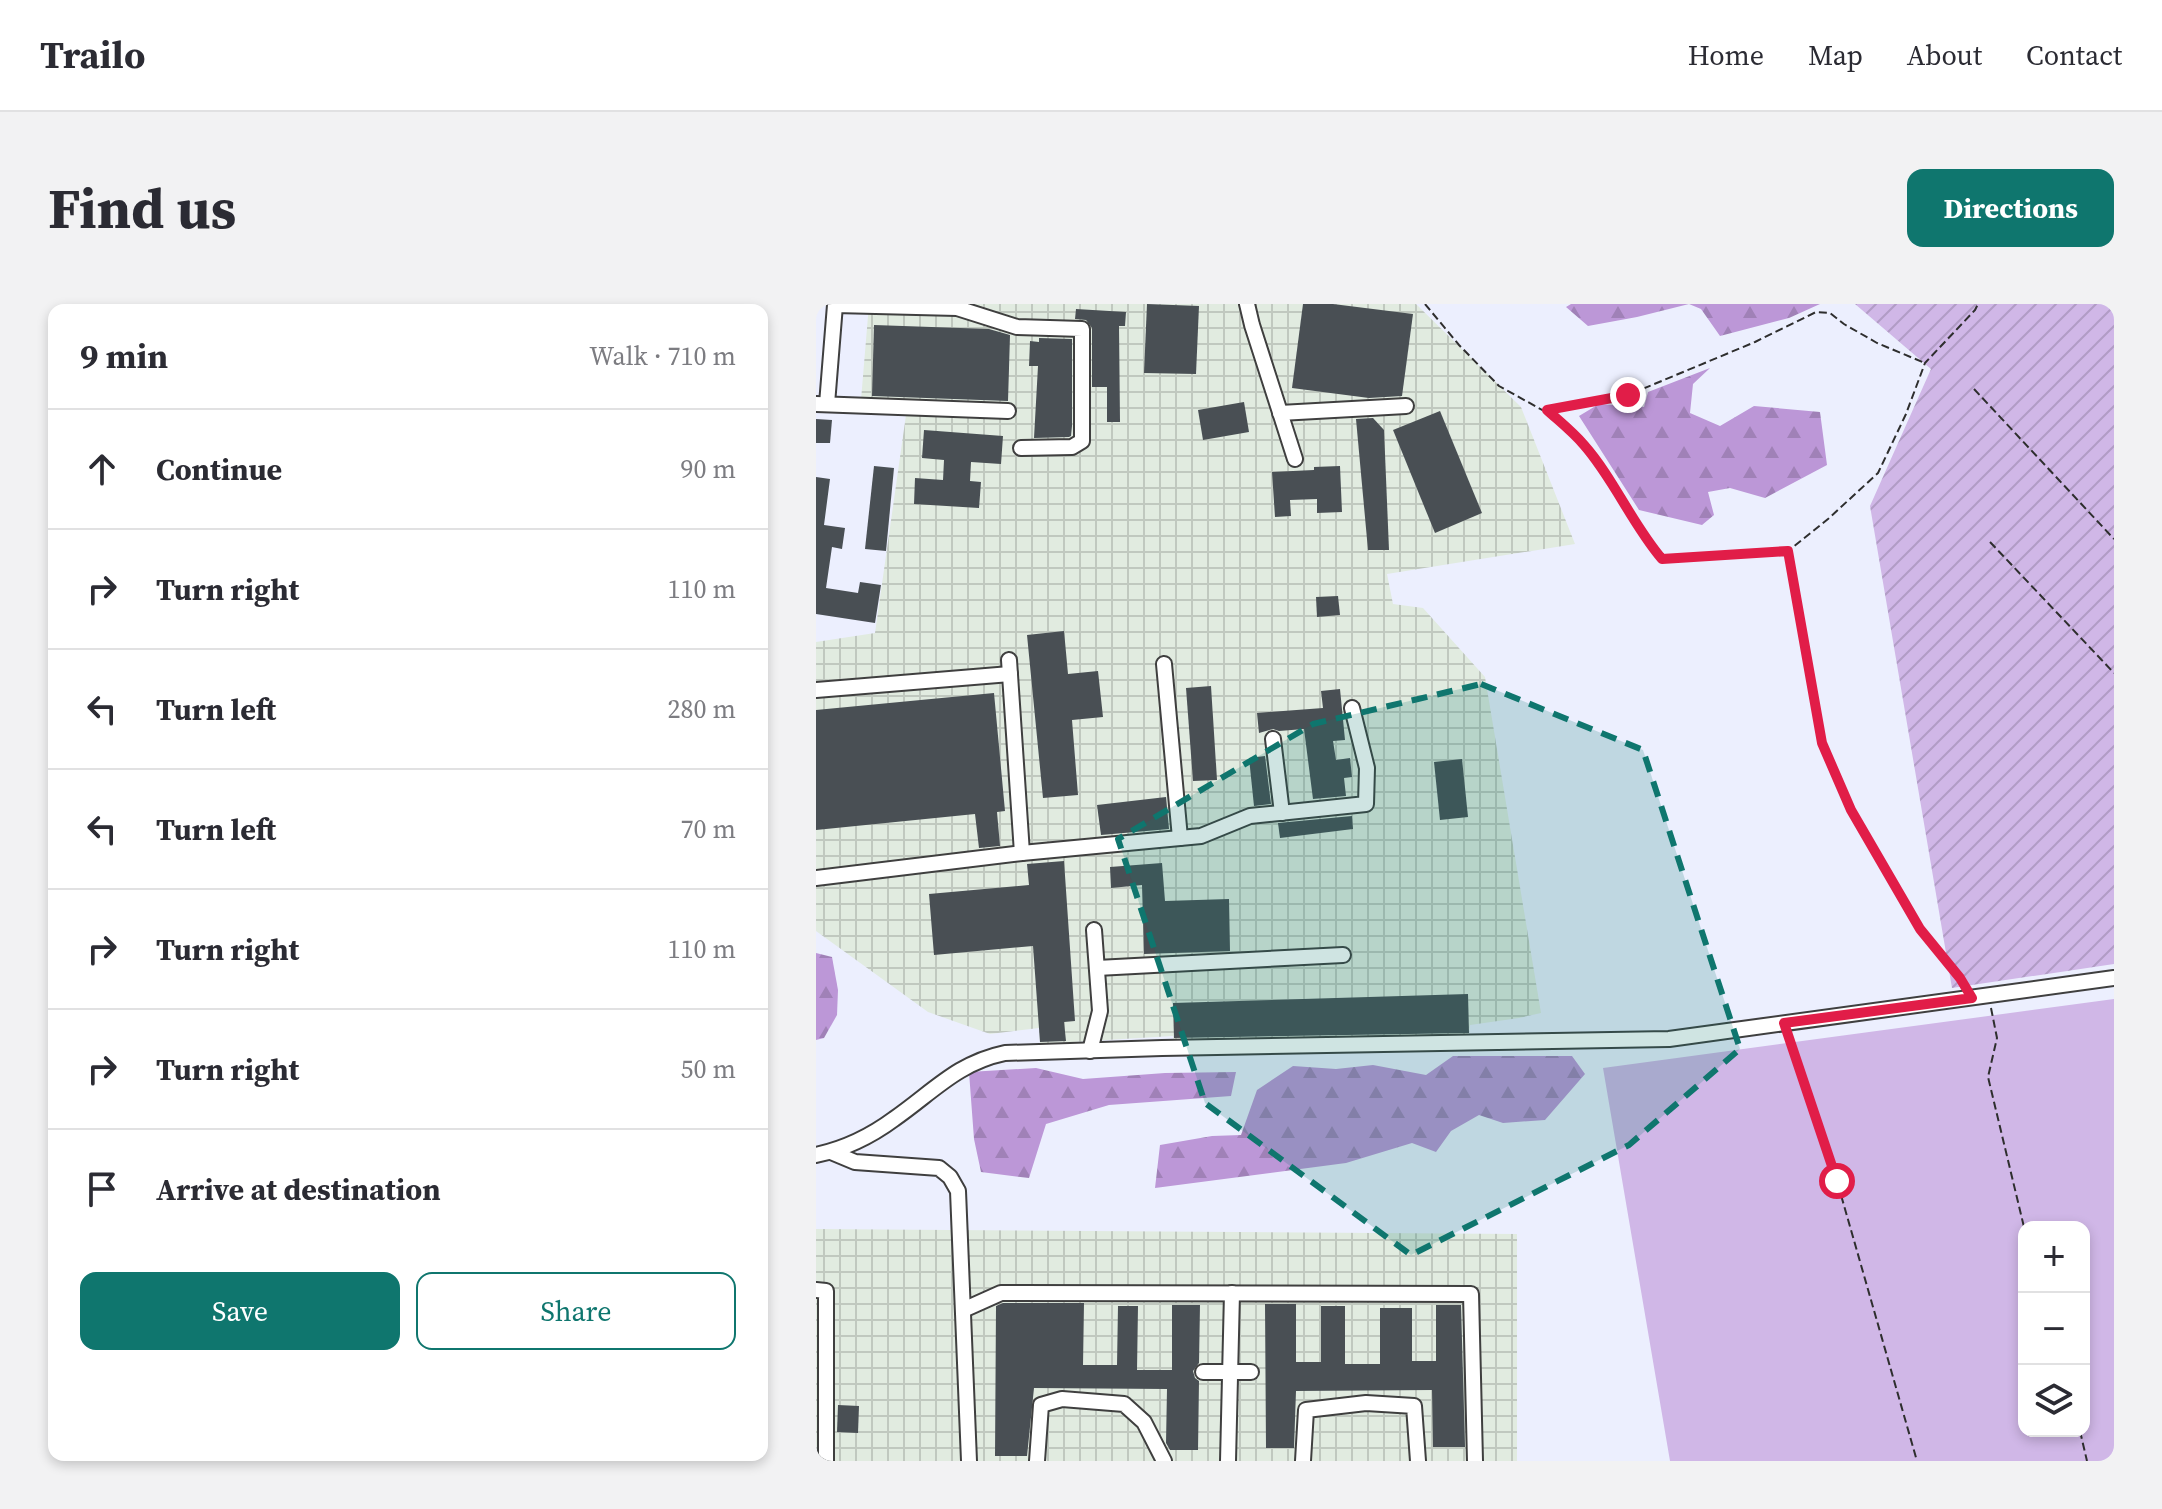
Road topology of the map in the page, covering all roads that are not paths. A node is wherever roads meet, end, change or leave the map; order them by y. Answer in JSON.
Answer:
{"nodes":[{"id":1,"x":1247,"y":304,"type":"edge"},
{"id":2,"x":822,"y":404,"type":"edge"},
{"id":3,"x":1406,"y":406,"type":"dead end"},
{"id":4,"x":1008,"y":411,"type":"dead end"},
{"id":5,"x":1280,"y":413,"type":"junction"},
{"id":6,"x":1021,"y":448,"type":"dead end"},
{"id":7,"x":1295,"y":459,"type":"dead end"},
{"id":8,"x":1164,"y":664,"type":"dead end"},
{"id":9,"x":816,"y":690,"type":"edge"},
{"id":10,"x":1352,"y":708,"type":"dead end"},
{"id":11,"x":1273,"y":739,"type":"dead end"},
{"id":12,"x":1282,"y":813,"type":"junction"},
{"id":13,"x":1180,"y":838,"type":"junction"},
{"id":14,"x":1022,"y":853,"type":"junction"},
{"id":15,"x":816,"y":878,"type":"edge"},
{"id":16,"x":1094,"y":930,"type":"dead end"},
{"id":17,"x":1343,"y":955,"type":"dead end"},
{"id":18,"x":1097,"y":968,"type":"junction"},
{"id":19,"x":2114,"y":978,"type":"edge"},
{"id":20,"x":1090,"y":1051,"type":"junction"},
{"id":21,"x":831,"y":1152,"type":"junction"},
{"id":22,"x":816,"y":1155,"type":"edge"},
{"id":23,"x":816,"y":1290,"type":"edge"},
{"id":24,"x":1232,"y":1293,"type":"junction"},
{"id":25,"x":963,"y":1310,"type":"junction"},
{"id":26,"x":1203,"y":1372,"type":"dead end"},
{"id":27,"x":1251,"y":1372,"type":"dead end"},
{"id":28,"x":1229,"y":1373,"type":"junction"},
{"id":29,"x":826,"y":1461,"type":"edge"},
{"id":30,"x":969,"y":1461,"type":"edge"},
{"id":31,"x":1037,"y":1461,"type":"edge"},
{"id":32,"x":1164,"y":1461,"type":"edge"},
{"id":33,"x":1228,"y":1461,"type":"edge"},
{"id":34,"x":1303,"y":1461,"type":"edge"},
{"id":35,"x":1418,"y":1461,"type":"edge"},
{"id":36,"x":1475,"y":1461,"type":"edge"}],
"edges":[{"from":1,"to":5,"type":"street"},
{"from":2,"to":4,"type":"street"},
{"from":2,"to":6,"type":"street"},
{"from":3,"to":5,"type":"street"},
{"from":5,"to":7,"type":"street"},
{"from":8,"to":13,"type":"street"},
{"from":9,"to":14,"type":"street"},
{"from":10,"to":12,"type":"street"},
{"from":11,"to":12,"type":"street"},
{"from":12,"to":13,"type":"street"},
{"from":13,"to":14,"type":"street"},
{"from":14,"to":15,"type":"street"},
{"from":16,"to":18,"type":"street"},
{"from":17,"to":18,"type":"street"},
{"from":18,"to":20,"type":"street"},
{"from":19,"to":20,"type":"street"},
{"from":20,"to":21,"type":"street"},
{"from":21,"to":22,"type":"street"},
{"from":21,"to":25,"type":"street"},
{"from":23,"to":29,"type":"street"},
{"from":24,"to":25,"type":"street"},
{"from":24,"to":28,"type":"street"},
{"from":24,"to":36,"type":"street"},
{"from":25,"to":30,"type":"street"},
{"from":26,"to":28,"type":"street"},
{"from":27,"to":28,"type":"street"},
{"from":28,"to":33,"type":"street"},
{"from":31,"to":32,"type":"street"},
{"from":34,"to":35,"type":"street"}]}
